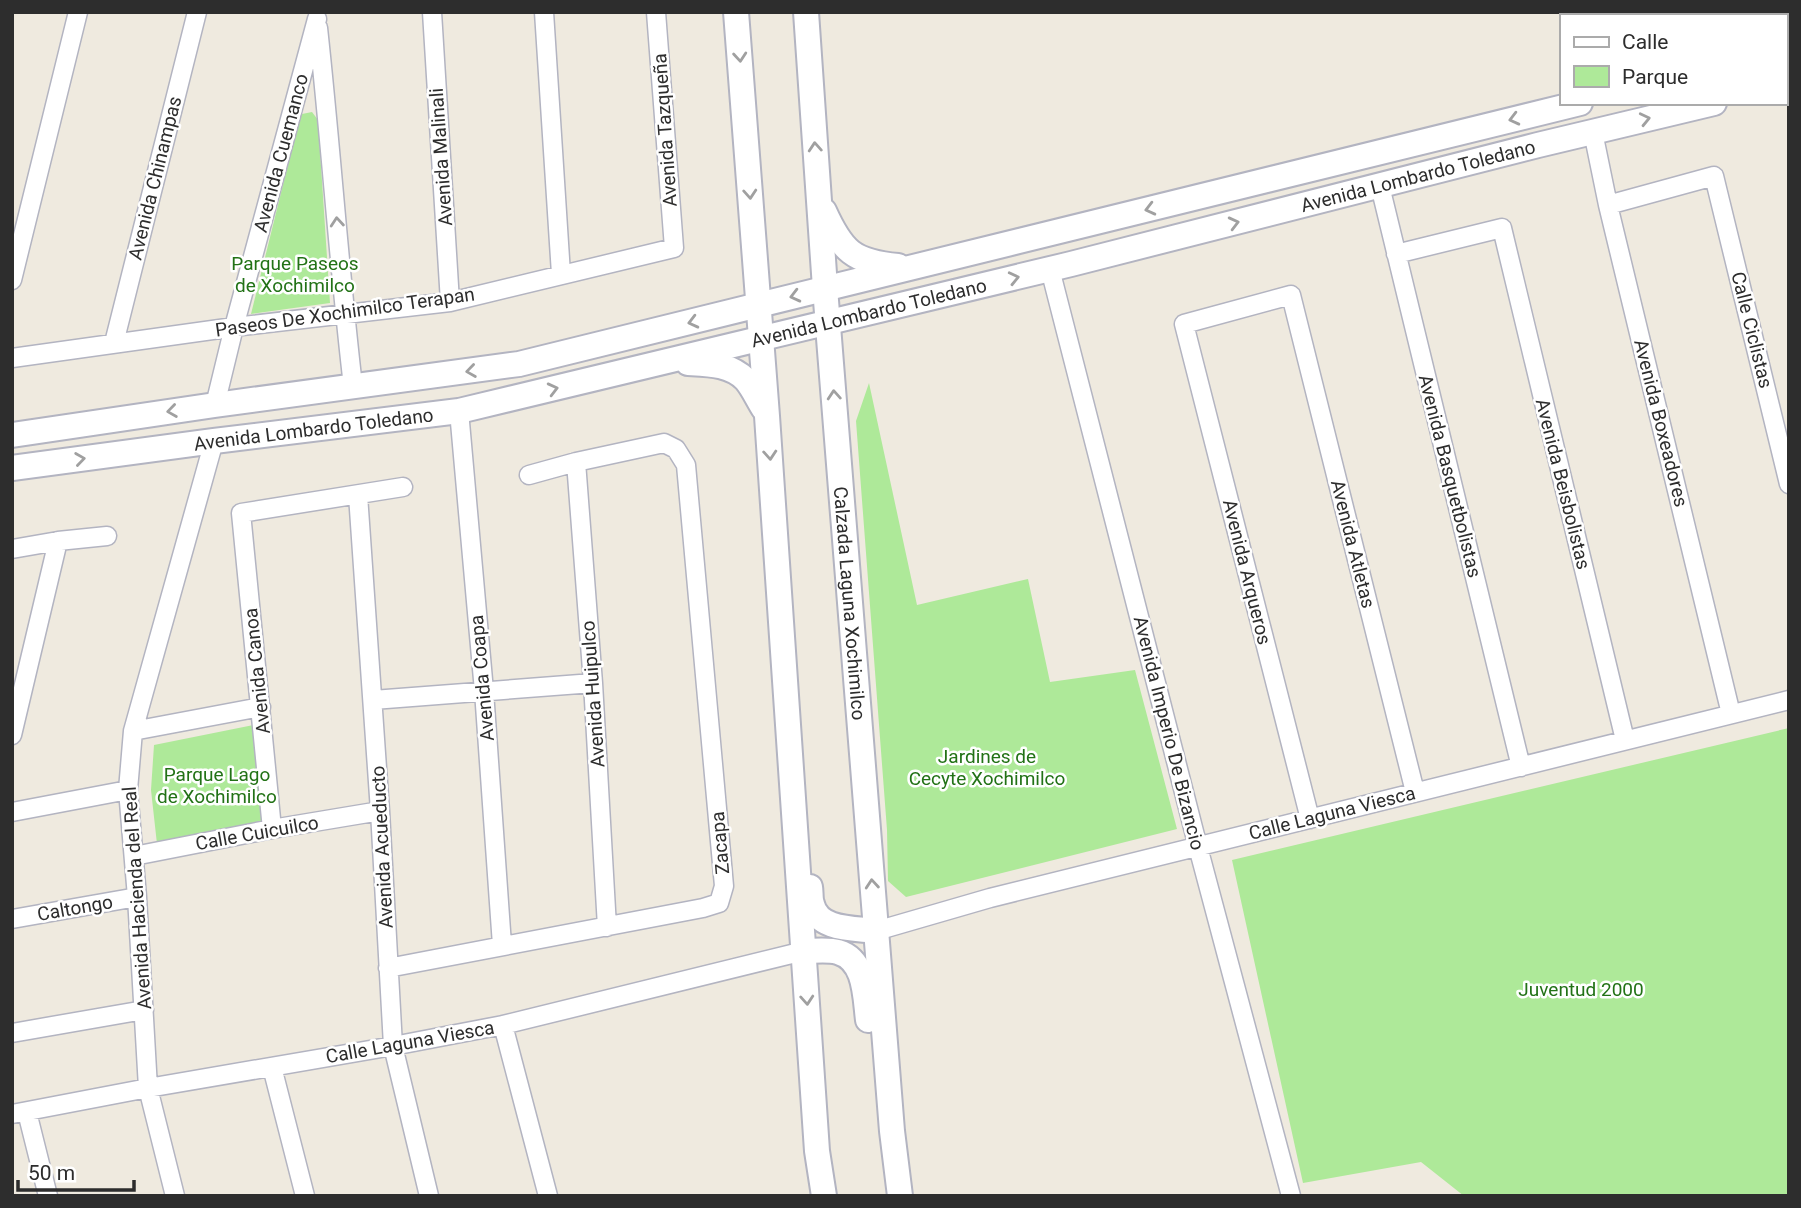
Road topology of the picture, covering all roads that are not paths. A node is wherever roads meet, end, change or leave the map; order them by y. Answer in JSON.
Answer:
{"nodes":[{"id":1,"x":78,"y":12,"type":"edge"},
{"id":2,"x":197,"y":12,"type":"edge"},
{"id":3,"x":432,"y":12,"type":"edge"},
{"id":4,"x":544,"y":12,"type":"edge"},
{"id":5,"x":656,"y":12,"type":"edge"},
{"id":6,"x":736,"y":12,"type":"edge"},
{"id":7,"x":806,"y":12,"type":"edge"},
{"id":8,"x":316,"y":15,"type":"edge"},
{"id":9,"x":1572,"y":105,"type":"edge"},
{"id":10,"x":1583,"y":105,"type":"edge"},
{"id":11,"x":1706,"y":105,"type":"edge"},
{"id":12,"x":1463,"y":132,"type":"junction"},
{"id":13,"x":1593,"y":132,"type":"junction"},
{"id":14,"x":1538,"y":145,"type":"junction"},
{"id":15,"x":1385,"y":184,"type":"junction"},
{"id":16,"x":819,"y":200,"type":"junction"},
{"id":17,"x":1608,"y":205,"type":"junction"},
{"id":18,"x":674,"y":248,"type":"joint"},
{"id":19,"x":1396,"y":254,"type":"junction"},
{"id":20,"x":909,"y":268,"type":"junction"},
{"id":21,"x":1050,"y":269,"type":"junction"},
{"id":22,"x":561,"y":274,"type":"junction"},
{"id":23,"x":12,"y":280,"type":"edge"},
{"id":24,"x":825,"y":288,"type":"junction"},
{"id":25,"x":1291,"y":295,"type":"joint"},
{"id":26,"x":450,"y":302,"type":"junction"},
{"id":27,"x":759,"y":305,"type":"junction"},
{"id":28,"x":344,"y":314,"type":"junction"},
{"id":29,"x":828,"y":323,"type":"junction"},
{"id":30,"x":234,"y":327,"type":"junction"},
{"id":31,"x":762,"y":338,"type":"junction"},
{"id":32,"x":114,"y":343,"type":"junction"},
{"id":33,"x":12,"y":358,"type":"edge"},
{"id":34,"x":663,"y":362,"type":"junction"},
{"id":35,"x":353,"y":386,"type":"junction"},
{"id":36,"x":215,"y":405,"type":"junction"},
{"id":37,"x":460,"y":411,"type":"junction"},
{"id":38,"x":767,"y":416,"type":"junction"},
{"id":39,"x":341,"y":425,"type":"junction"},
{"id":40,"x":12,"y":435,"type":"edge"},
{"id":41,"x":214,"y":440,"type":"junction"},
{"id":42,"x":576,"y":462,"type":"junction"},
{"id":43,"x":12,"y":468,"type":"edge"},
{"id":44,"x":529,"y":475,"type":"dead end"},
{"id":45,"x":1789,"y":484,"type":"edge"},
{"id":46,"x":403,"y":487,"type":"dead end"},
{"id":47,"x":358,"y":495,"type":"junction"},
{"id":48,"x":107,"y":536,"type":"dead end"},
{"id":49,"x":58,"y":541,"type":"junction"},
{"id":50,"x":12,"y":549,"type":"edge"},
{"id":51,"x":593,"y":683,"type":"junction"},
{"id":52,"x":484,"y":691,"type":"junction"},
{"id":53,"x":787,"y":693,"type":"junction"},
{"id":54,"x":373,"y":700,"type":"junction"},
{"id":55,"x":1789,"y":700,"type":"edge"},
{"id":56,"x":261,"y":707,"type":"junction"},
{"id":57,"x":1731,"y":714,"type":"junction"},
{"id":58,"x":133,"y":731,"type":"junction"},
{"id":59,"x":12,"y":735,"type":"edge"},
{"id":60,"x":1625,"y":740,"type":"junction"},
{"id":61,"x":1521,"y":767,"type":"junction"},
{"id":62,"x":128,"y":790,"type":"junction"},
{"id":63,"x":1415,"y":792,"type":"junction"},
{"id":64,"x":380,"y":811,"type":"junction"},
{"id":65,"x":12,"y":812,"type":"edge"},
{"id":66,"x":1310,"y":819,"type":"junction"},
{"id":67,"x":272,"y":829,"type":"junction"},
{"id":68,"x":1198,"y":846,"type":"junction"},
{"id":69,"x":134,"y":856,"type":"junction"},
{"id":70,"x":137,"y":897,"type":"junction"},
{"id":71,"x":12,"y":919,"type":"edge"},
{"id":72,"x":607,"y":927,"type":"junction"},
{"id":73,"x":876,"y":930,"type":"junction"},
{"id":74,"x":502,"y":945,"type":"junction"},
{"id":75,"x":804,"y":951,"type":"junction"},
{"id":76,"x":388,"y":968,"type":"junction"},
{"id":77,"x":144,"y":1010,"type":"junction"},
{"id":78,"x":503,"y":1025,"type":"junction"},
{"id":79,"x":12,"y":1033,"type":"edge"},
{"id":80,"x":393,"y":1046,"type":"junction"},
{"id":81,"x":272,"y":1067,"type":"junction"},
{"id":82,"x":148,"y":1088,"type":"junction"},
{"id":83,"x":19,"y":1113,"type":"edge"},
{"id":84,"x":898,"y":1186,"type":"edge"},
{"id":85,"x":48,"y":1196,"type":"edge"},
{"id":86,"x":175,"y":1196,"type":"edge"},
{"id":87,"x":305,"y":1196,"type":"edge"},
{"id":88,"x":429,"y":1196,"type":"edge"},
{"id":89,"x":548,"y":1196,"type":"edge"},
{"id":90,"x":824,"y":1196,"type":"edge"},
{"id":91,"x":1291,"y":1196,"type":"edge"}],
"edges":[{"from":1,"to":23,"type":"street"},
{"from":2,"to":32,"type":"street","name":"Avenida Chinampas"},
{"from":3,"to":26,"type":"street","name":"Avenida Malinali"},
{"from":4,"to":22,"type":"street"},
{"from":5,"to":18,"type":"street","name":"Avenida Tazqueña"},
{"from":6,"to":27,"type":"main road","one_way":true},
{"from":16,"to":7,"type":"main road","name":"Calzada Laguna Xochimilco","one_way":true},
{"from":28,"to":8,"type":"street","one_way":true},
{"from":8,"to":30,"type":"street","name":"Avenida Cuemanco"},
{"from":9,"to":12,"type":"main road","name":"Avenida Lombardo Toledano","one_way":true},
{"from":10,"to":14,"type":"main road"},
{"from":13,"to":11,"type":"main road","name":"Avenida Lombardo Toledano","one_way":true},
{"from":12,"to":15,"type":"main road"},
{"from":12,"to":20,"type":"main road","name":"Avenida Lombardo Toledano","one_way":true},
{"from":13,"to":14,"type":"main road","name":"Avenida Lombardo Toledano"},
{"from":13,"to":17,"type":"street","name":"Avenida Boxeadores"},
{"from":14,"to":15,"type":"main road","name":"Avenida Lombardo Toledano"},
{"from":15,"to":19,"type":"street","name":"Avenida Basquetbolistas"},
{"from":21,"to":15,"type":"main road","name":"Avenida Lombardo Toledano","one_way":true},
{"from":16,"to":20,"type":"main road"},
{"from":16,"to":24,"type":"main road","name":"Calzada Laguna Xochimilco"},
{"from":17,"to":45,"type":"street","name":"Calle Ciclistas"},
{"from":17,"to":57,"type":"street","name":"Avenida Boxeadores"},
{"from":18,"to":22,"type":"street","name":"Paseos De Xochimilco Terapan"},
{"from":19,"to":60,"type":"street","name":"Avenida Beisbolistas"},
{"from":19,"to":61,"type":"street","name":"Avenida Basquetbolistas"},
{"from":20,"to":24,"type":"main road","name":"Avenida Lombardo Toledano"},
{"from":29,"to":21,"type":"main road","name":"Avenida Lombardo Toledano","one_way":true},
{"from":21,"to":68,"type":"street","name":"Avenida Imperio De Bizancio"},
{"from":22,"to":26,"type":"street","name":"Paseos De Xochimilco Terapan"},
{"from":24,"to":27,"type":"main road","name":"Avenida Lombardo Toledano","one_way":true},
{"from":24,"to":29,"type":"main road","name":"Calzada Laguna Xochimilco"},
{"from":25,"to":63,"type":"street","name":"Avenida Atletas"},
{"from":25,"to":66,"type":"street","name":"Avenida Arqueros"},
{"from":26,"to":28,"type":"street","name":"Paseos De Xochimilco Terapan"},
{"from":27,"to":31,"type":"main road"},
{"from":27,"to":35,"type":"main road","name":"Avenida Lombardo Toledano","one_way":true},
{"from":28,"to":30,"type":"street","name":"Paseos De Xochimilco Terapan"},
{"from":28,"to":35,"type":"street"},
{"from":29,"to":31,"type":"main road","name":"Avenida Lombardo Toledano"},
{"from":73,"to":29,"type":"main road","name":"Calzada Laguna Xochimilco","one_way":true},
{"from":30,"to":32,"type":"street","name":"Paseos De Xochimilco Terapan"},
{"from":30,"to":36,"type":"street","name":"Avenida Cuemanco"},
{"from":31,"to":34,"type":"main road","name":"Avenida Lombardo Toledano"},
{"from":31,"to":38,"type":"main road"},
{"from":32,"to":33,"type":"street","name":"Paseos De Xochimilco Terapan"},
{"from":37,"to":34,"type":"main road","name":"Avenida Lombardo Toledano","one_way":true},
{"from":34,"to":38,"type":"main road"},
{"from":35,"to":36,"type":"main road","name":"Avenida Lombardo Toledano"},
{"from":35,"to":39,"type":"main road"},
{"from":36,"to":40,"type":"main road","name":"Avenida Lombardo Toledano","one_way":true},
{"from":37,"to":39,"type":"main road","name":"Avenida Lombardo Toledano"},
{"from":37,"to":52,"type":"street","name":"Avenida Coapa"},
{"from":38,"to":53,"type":"main road","one_way":true},
{"from":39,"to":41,"type":"main road","name":"Avenida Lombardo Toledano"},
{"from":43,"to":41,"type":"main road","name":"Avenida Lombardo Toledano","one_way":true},
{"from":41,"to":58,"type":"street","name":"Avenida Hacienda del Real"},
{"from":42,"to":44,"type":"street"},
{"from":42,"to":51,"type":"street","name":"Avenida Huipulco"},
{"from":42,"to":72,"type":"street","name":"Zacapa"},
{"from":46,"to":47,"type":"street"},
{"from":47,"to":54,"type":"street","name":"Avenida Acueducto"},
{"from":47,"to":56,"type":"street","name":"Avenida Canoa"},
{"from":48,"to":49,"type":"street"},
{"from":49,"to":50,"type":"street"},
{"from":49,"to":59,"type":"street"},
{"from":51,"to":52,"type":"street"},
{"from":51,"to":72,"type":"street","name":"Avenida Huipulco"},
{"from":52,"to":54,"type":"street"},
{"from":52,"to":74,"type":"street","name":"Avenida Coapa"},
{"from":53,"to":73,"type":"main road"},
{"from":53,"to":75,"type":"main road"},
{"from":54,"to":64,"type":"street","name":"Avenida Acueducto"},
{"from":55,"to":57,"type":"street","name":"Calle Laguna Viesca"},
{"from":56,"to":58,"type":"street"},
{"from":56,"to":67,"type":"street","name":"Avenida Canoa"},
{"from":57,"to":60,"type":"street","name":"Calle Laguna Viesca"},
{"from":58,"to":62,"type":"street","name":"Avenida Hacienda del Real"},
{"from":60,"to":61,"type":"street","name":"Calle Laguna Viesca"},
{"from":61,"to":63,"type":"street","name":"Calle Laguna Viesca"},
{"from":62,"to":65,"type":"street"},
{"from":62,"to":69,"type":"street","name":"Avenida Hacienda del Real"},
{"from":63,"to":66,"type":"street","name":"Calle Laguna Viesca"},
{"from":64,"to":67,"type":"street","name":"Calle Cuicuilco"},
{"from":64,"to":76,"type":"street","name":"Avenida Acueducto"},
{"from":66,"to":68,"type":"street","name":"Calle Laguna Viesca"},
{"from":67,"to":69,"type":"street","name":"Calle Cuicuilco"},
{"from":68,"to":73,"type":"street","name":"Calle Laguna Viesca"},
{"from":68,"to":91,"type":"street","name":"Avenida Imperio De Bizancio"},
{"from":69,"to":70,"type":"street","name":"Avenida Hacienda del Real"},
{"from":70,"to":71,"type":"street","name":"Caltongo"},
{"from":70,"to":77,"type":"street","name":"Avenida Hacienda del Real"},
{"from":72,"to":74,"type":"street","name":"Zacapa"},
{"from":73,"to":84,"type":"main road","name":"Calzada Laguna Xochimilco"},
{"from":74,"to":76,"type":"street","name":"Zacapa"},
{"from":75,"to":78,"type":"street","name":"Calle Laguna Viesca"},
{"from":75,"to":84,"type":"main road"},
{"from":75,"to":90,"type":"main road","one_way":true},
{"from":76,"to":80,"type":"street","name":"Avenida Acueducto"},
{"from":77,"to":79,"type":"street"},
{"from":77,"to":82,"type":"street","name":"Avenida Hacienda del Real"},
{"from":78,"to":80,"type":"street","name":"Calle Laguna Viesca"},
{"from":78,"to":89,"type":"street"},
{"from":80,"to":81,"type":"street","name":"Calle Laguna Viesca"},
{"from":80,"to":88,"type":"street","name":"Avenida Acueducto"},
{"from":81,"to":82,"type":"street","name":"Calle Laguna Viesca"},
{"from":81,"to":87,"type":"street"},
{"from":82,"to":83,"type":"street","name":"Calle Laguna Viesca"},
{"from":82,"to":86,"type":"street","name":"Avenida Hacienda del Real"},
{"from":83,"to":85,"type":"street"}]}
